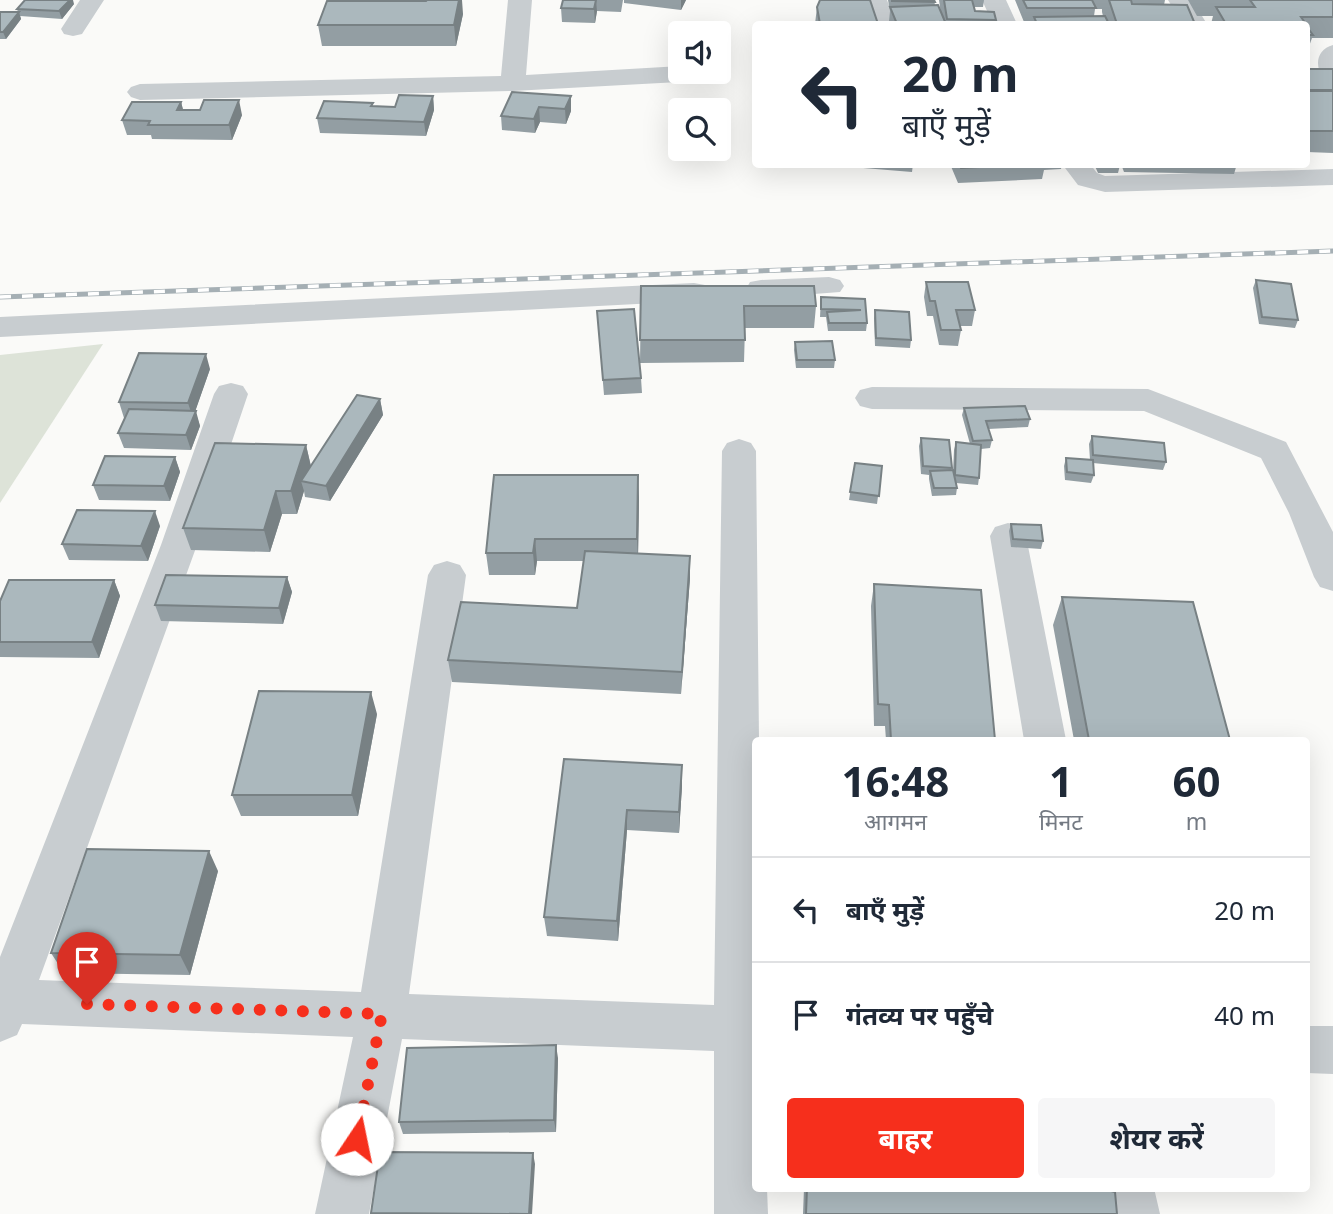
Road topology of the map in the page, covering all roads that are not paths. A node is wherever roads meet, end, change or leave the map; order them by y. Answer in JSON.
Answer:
{"nodes":[{"id":1,"x":92,"y":0,"type":"edge"},
{"id":2,"x":520,"y":0,"type":"edge"},
{"id":3,"x":875,"y":0,"type":"edge"},
{"id":4,"x":994,"y":0,"type":"edge"},
{"id":5,"x":1180,"y":0,"type":"edge"},
{"id":6,"x":883,"y":21,"type":"edge"},
{"id":7,"x":1004,"y":21,"type":"edge"},
{"id":8,"x":1193,"y":21,"type":"edge"},
{"id":9,"x":73,"y":29,"type":"dead end"},
{"id":10,"x":668,"y":75,"type":"edge"},
{"id":11,"x":513,"y":83,"type":"junction"},
{"id":12,"x":140,"y":92,"type":"dead end"},
{"id":13,"x":1078,"y":168,"type":"edge"},
{"id":14,"x":1289,"y":171,"type":"edge"},
{"id":15,"x":1333,"y":177,"type":"edge"},
{"id":16,"x":829,"y":286,"type":"dead end"},
{"id":17,"x":0,"y":327,"type":"edge"},
{"id":18,"x":231,"y":394,"type":"dead end"},
{"id":19,"x":872,"y":398,"type":"dead end"},
{"id":20,"x":739,"y":451,"type":"dead end"},
{"id":21,"x":1008,"y":536,"type":"edge"},
{"id":22,"x":447,"y":575,"type":"dead end"},
{"id":23,"x":1333,"y":577,"type":"edge"},
{"id":24,"x":1044,"y":737,"type":"edge"},
{"id":25,"x":2,"y":1007,"type":"edge"},
{"id":26,"x":382,"y":1014,"type":"junction"},
{"id":27,"x":747,"y":1030,"type":"edge"},
{"id":28,"x":1310,"y":1049,"type":"edge"},
{"id":29,"x":1333,"y":1050,"type":"edge"},
{"id":30,"x":1129,"y":1192,"type":"edge"},
{"id":31,"x":342,"y":1214,"type":"edge"},
{"id":32,"x":741,"y":1214,"type":"edge"},
{"id":33,"x":1133,"y":1214,"type":"edge"}],
"edges":[{"from":1,"to":9,"type":"street"},
{"from":2,"to":11,"type":"street"},
{"from":3,"to":6,"type":"street"},
{"from":4,"to":7,"type":"street"},
{"from":5,"to":8,"type":"street"},
{"from":10,"to":11,"type":"street"},
{"from":11,"to":12,"type":"street"},
{"from":13,"to":14,"type":"street"},
{"from":14,"to":15,"type":"street"},
{"from":16,"to":17,"type":"street"},
{"from":18,"to":25,"type":"street"},
{"from":19,"to":23,"type":"street"},
{"from":20,"to":27,"type":"street"},
{"from":21,"to":24,"type":"street"},
{"from":22,"to":26,"type":"street"},
{"from":25,"to":26,"type":"street"},
{"from":26,"to":27,"type":"street"},
{"from":26,"to":31,"type":"street"},
{"from":27,"to":32,"type":"street"},
{"from":28,"to":29,"type":"street"},
{"from":30,"to":33,"type":"street"}]}
